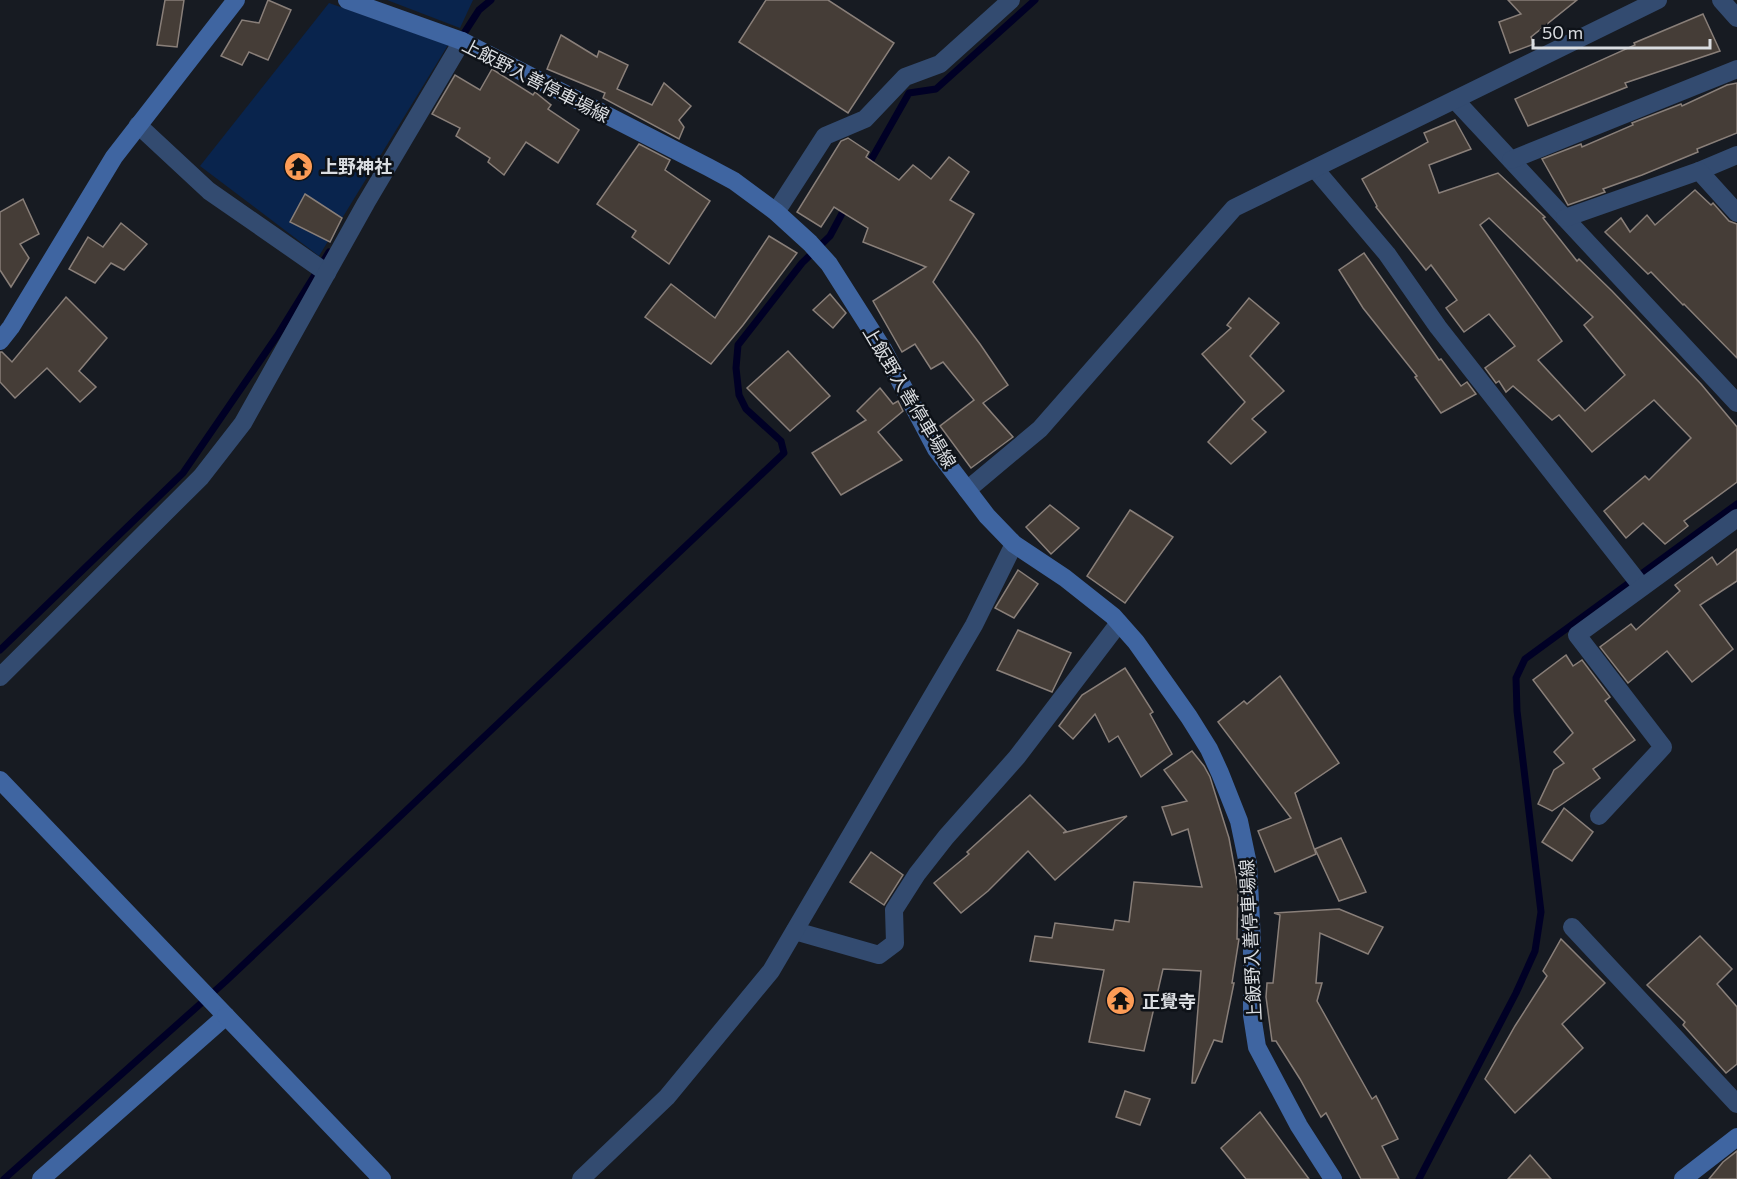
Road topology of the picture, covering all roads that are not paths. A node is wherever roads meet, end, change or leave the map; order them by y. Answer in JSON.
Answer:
{"nodes":[{"id":1,"x":236,"y":0,"type":"edge"},
{"id":2,"x":347,"y":0,"type":"edge"},
{"id":3,"x":1011,"y":0,"type":"edge"},
{"id":4,"x":1658,"y":0,"type":"edge"},
{"id":5,"x":1721,"y":0,"type":"edge"},
{"id":6,"x":1737,"y":18,"type":"edge"},
{"id":7,"x":462,"y":41,"type":"junction"},
{"id":8,"x":1737,"y":69,"type":"edge"},
{"id":9,"x":1455,"y":100,"type":"junction"},
{"id":10,"x":138,"y":125,"type":"junction"},
{"id":11,"x":1737,"y":155,"type":"edge"},
{"id":12,"x":1511,"y":160,"type":"junction"},
{"id":13,"x":1315,"y":169,"type":"junction"},
{"id":14,"x":1699,"y":171,"type":"junction"},
{"id":15,"x":776,"y":212,"type":"junction"},
{"id":16,"x":1737,"y":213,"type":"edge"},
{"id":17,"x":1565,"y":218,"type":"junction"},
{"id":18,"x":327,"y":273,"type":"junction"},
{"id":19,"x":0,"y":341,"type":"edge"},
{"id":20,"x":1737,"y":403,"type":"edge"},
{"id":21,"x":967,"y":490,"type":"junction"},
{"id":22,"x":1737,"y":518,"type":"edge"},
{"id":23,"x":1014,"y":544,"type":"junction"},
{"id":24,"x":1642,"y":587,"type":"junction"},
{"id":25,"x":1119,"y":623,"type":"junction"},
{"id":26,"x":0,"y":677,"type":"edge"},
{"id":27,"x":0,"y":780,"type":"edge"},
{"id":28,"x":1599,"y":816,"type":"dead end"},
{"id":29,"x":1572,"y":927,"type":"dead end"},
{"id":30,"x":795,"y":931,"type":"junction"},
{"id":31,"x":226,"y":1016,"type":"junction"},
{"id":32,"x":1737,"y":1104,"type":"edge"},
{"id":33,"x":1737,"y":1137,"type":"edge"},
{"id":34,"x":41,"y":1179,"type":"edge"},
{"id":35,"x":382,"y":1179,"type":"edge"},
{"id":36,"x":581,"y":1179,"type":"edge"},
{"id":37,"x":1333,"y":1179,"type":"edge"},
{"id":38,"x":1683,"y":1179,"type":"edge"}],
"edges":[{"from":1,"to":10,"type":"main road"},
{"from":2,"to":7,"type":"main road","name":"上飯野入善停車場線"},
{"from":3,"to":15,"type":"street"},
{"from":4,"to":9,"type":"street"},
{"from":5,"to":6,"type":"street"},
{"from":7,"to":15,"type":"main road","name":"上飯野入善停車場線"},
{"from":7,"to":18,"type":"street"},
{"from":8,"to":12,"type":"street"},
{"from":9,"to":12,"type":"street"},
{"from":9,"to":13,"type":"street"},
{"from":10,"to":18,"type":"street"},
{"from":10,"to":19,"type":"main road"},
{"from":11,"to":14,"type":"street"},
{"from":12,"to":17,"type":"street"},
{"from":13,"to":21,"type":"street"},
{"from":13,"to":24,"type":"street"},
{"from":14,"to":16,"type":"street"},
{"from":14,"to":17,"type":"street"},
{"from":15,"to":21,"type":"main road","name":"上飯野入善停車場線"},
{"from":17,"to":20,"type":"street"},
{"from":18,"to":26,"type":"street"},
{"from":21,"to":23,"type":"main road","name":"上飯野入善停車場線"},
{"from":22,"to":24,"type":"street"},
{"from":23,"to":25,"type":"main road","name":"上飯野入善停車場線"},
{"from":23,"to":30,"type":"street"},
{"from":24,"to":28,"type":"street"},
{"from":25,"to":30,"type":"street"},
{"from":25,"to":37,"type":"main road","name":"上飯野入善停車場線"},
{"from":27,"to":31,"type":"main road"},
{"from":29,"to":32,"type":"street"},
{"from":30,"to":36,"type":"street"},
{"from":31,"to":34,"type":"main road"},
{"from":31,"to":35,"type":"main road"},
{"from":33,"to":38,"type":"main road"}]}
